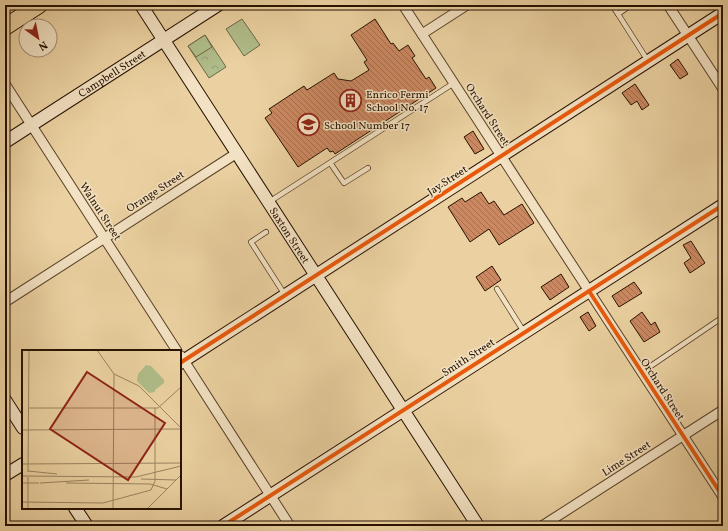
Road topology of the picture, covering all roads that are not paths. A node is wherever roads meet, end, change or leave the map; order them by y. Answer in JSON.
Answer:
{"nodes":[{"id":1,"x":39,"y":5,"type":"edge"},
{"id":2,"x":141,"y":5,"type":"edge"},
{"id":3,"x":218,"y":5,"type":"edge"},
{"id":4,"x":403,"y":5,"type":"edge"},
{"id":5,"x":467,"y":5,"type":"edge"},
{"id":6,"x":612,"y":5,"type":"edge"},
{"id":7,"x":631,"y":5,"type":"edge"},
{"id":8,"x":668,"y":5,"type":"edge"},
{"id":9,"x":723,"y":13,"type":"edge"},
{"id":10,"x":618,"y":14,"type":"junction"},
{"id":11,"x":5,"y":27,"type":"edge"},
{"id":12,"x":422,"y":34,"type":"junction"},
{"id":13,"x":688,"y":36,"type":"junction"},
{"id":14,"x":164,"y":40,"type":"junction"},
{"id":15,"x":648,"y":62,"type":"junction"},
{"id":16,"x":454,"y":83,"type":"junction"},
{"id":17,"x":5,"y":84,"type":"edge"},
{"id":18,"x":723,"y":89,"type":"edge"},
{"id":19,"x":31,"y":125,"type":"junction"},
{"id":20,"x":5,"y":142,"type":"edge"},
{"id":21,"x":237,"y":153,"type":"junction"},
{"id":22,"x":501,"y":156,"type":"junction"},
{"id":23,"x":331,"y":164,"type":"junction"},
{"id":24,"x":368,"y":168,"type":"dead end"},
{"id":25,"x":269,"y":202,"type":"junction"},
{"id":26,"x":723,"y":205,"type":"edge"},
{"id":27,"x":266,"y":232,"type":"dead end"},
{"id":28,"x":104,"y":238,"type":"junction"},
{"id":29,"x":316,"y":275,"type":"junction"},
{"id":30,"x":497,"y":289,"type":"dead end"},
{"id":31,"x":589,"y":291,"type":"junction"},
{"id":32,"x":285,"y":295,"type":"junction"},
{"id":33,"x":5,"y":302,"type":"edge"},
{"id":34,"x":723,"y":317,"type":"edge"},
{"id":35,"x":524,"y":332,"type":"junction"},
{"id":36,"x":176,"y":350,"type":"edge"},
{"id":37,"x":181,"y":356,"type":"edge"},
{"id":38,"x":181,"y":359,"type":"edge"},
{"id":39,"x":642,"y":372,"type":"junction"},
{"id":40,"x":5,"y":400,"type":"edge"},
{"id":41,"x":403,"y":410,"type":"junction"},
{"id":42,"x":723,"y":410,"type":"edge"},
{"id":43,"x":22,"y":426,"type":"edge"},
{"id":44,"x":683,"y":435,"type":"junction"},
{"id":45,"x":22,"y":465,"type":"edge"},
{"id":46,"x":5,"y":475,"type":"edge"},
{"id":47,"x":270,"y":495,"type":"junction"},
{"id":48,"x":723,"y":497,"type":"edge"},
{"id":49,"x":76,"y":509,"type":"edge"},
{"id":50,"x":87,"y":526,"type":"edge"},
{"id":51,"x":223,"y":526,"type":"edge"},
{"id":52,"x":290,"y":526,"type":"edge"},
{"id":53,"x":478,"y":526,"type":"edge"},
{"id":54,"x":542,"y":526,"type":"edge"}],
"edges":[{"from":1,"to":11,"type":"highway"},
{"from":2,"to":14,"type":"street","name":"Saxton Street"},
{"from":3,"to":14,"type":"street","name":"Campbell Street"},
{"from":4,"to":12,"type":"street","name":"Orchard Street"},
{"from":5,"to":12,"type":"street"},
{"from":6,"to":10,"type":"lane"},
{"from":7,"to":10,"type":"lane"},
{"from":8,"to":13,"type":"street"},
{"from":9,"to":13,"type":"street","name":"Jay Street"},
{"from":10,"to":15,"type":"lane"},
{"from":12,"to":16,"type":"street","name":"Orchard Street"},
{"from":13,"to":15,"type":"street","name":"Jay Street"},
{"from":13,"to":18,"type":"street"},
{"from":14,"to":19,"type":"street","name":"Campbell Street"},
{"from":14,"to":21,"type":"street","name":"Saxton Street"},
{"from":15,"to":22,"type":"street","name":"Jay Street"},
{"from":16,"to":22,"type":"street","name":"Orchard Street"},
{"from":16,"to":23,"type":"lane"},
{"from":17,"to":19,"type":"street","name":"Walnut Street"},
{"from":19,"to":20,"type":"street","name":"Campbell Street"},
{"from":19,"to":28,"type":"street","name":"Walnut Street"},
{"from":21,"to":25,"type":"street","name":"Saxton Street"},
{"from":21,"to":28,"type":"street","name":"Orange Street"},
{"from":22,"to":29,"type":"street","name":"Jay Street"},
{"from":22,"to":31,"type":"street","name":"Orchard Street"},
{"from":23,"to":24,"type":"lane"},
{"from":23,"to":25,"type":"lane"},
{"from":25,"to":29,"type":"street","name":"Saxton Street"},
{"from":26,"to":31,"type":"street","name":"Smith Street"},
{"from":27,"to":32,"type":"lane"},
{"from":28,"to":33,"type":"street","name":"Orange Street"},
{"from":28,"to":36,"type":"street","name":"Walnut Street"},
{"from":29,"to":32,"type":"street","name":"Jay Street"},
{"from":29,"to":41,"type":"street","name":"Saxton Street"},
{"from":30,"to":35,"type":"lane"},
{"from":31,"to":35,"type":"street","name":"Smith Street"},
{"from":31,"to":39,"type":"street","name":"Orchard Street"},
{"from":32,"to":37,"type":"street","name":"Jay Street"},
{"from":34,"to":39,"type":"lane"},
{"from":35,"to":41,"type":"street","name":"Smith Street"},
{"from":38,"to":47,"type":"street","name":"Walnut Street"},
{"from":39,"to":44,"type":"street","name":"Orchard Street"},
{"from":40,"to":43,"type":"street"},
{"from":41,"to":47,"type":"street","name":"Smith Street"},
{"from":41,"to":53,"type":"street","name":"Saxton Street"},
{"from":42,"to":44,"type":"street","name":"Lime Street"},
{"from":44,"to":48,"type":"street","name":"Orchard Street"},
{"from":44,"to":54,"type":"street","name":"Lime Street"},
{"from":45,"to":46,"type":"street"},
{"from":47,"to":51,"type":"street","name":"Smith Street"},
{"from":47,"to":52,"type":"street","name":"Walnut Street"},
{"from":49,"to":50,"type":"street"}]}
